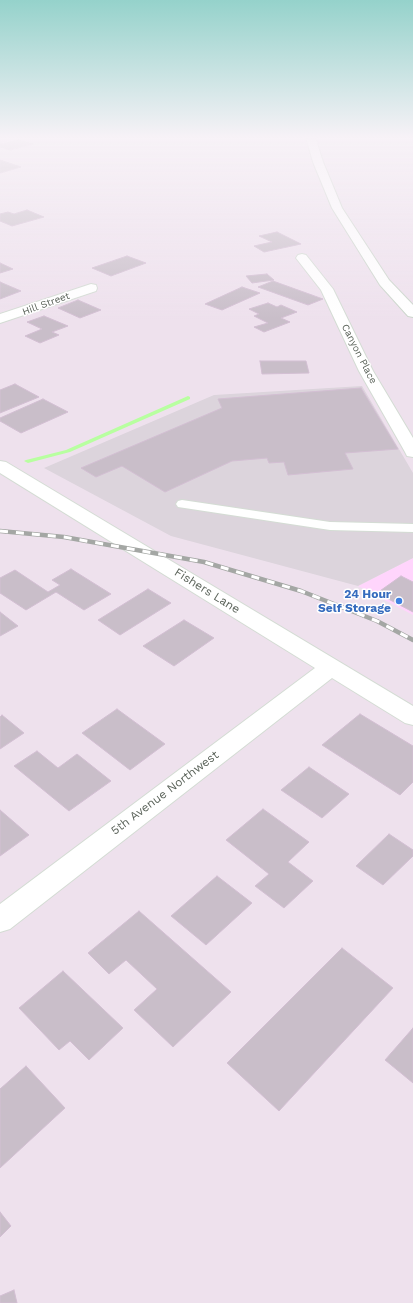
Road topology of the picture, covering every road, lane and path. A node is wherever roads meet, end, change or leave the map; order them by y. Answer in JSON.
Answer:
{"nodes":[{"id":1,"x":333,"y":198,"type":"edge"},
{"id":2,"x":302,"y":258,"type":"dead end"},
{"id":3,"x":91,"y":288,"type":"dead end"},
{"id":4,"x":413,"y":313,"type":"edge"},
{"id":5,"x":0,"y":320,"type":"edge"},
{"id":6,"x":413,"y":452,"type":"edge"},
{"id":7,"x":0,"y":466,"type":"edge"},
{"id":8,"x":182,"y":504,"type":"dead end"},
{"id":9,"x":413,"y":528,"type":"edge"},
{"id":10,"x":331,"y":667,"type":"junction"},
{"id":11,"x":413,"y":717,"type":"edge"},
{"id":12,"x":0,"y":920,"type":"edge"}],
"edges":[{"from":1,"to":4,"type":"street"},
{"from":2,"to":6,"type":"street","name":"Canyon Place"},
{"from":3,"to":5,"type":"street","name":"Hill Street"},
{"from":7,"to":10,"type":"street","name":"Fishers Lane"},
{"from":8,"to":9,"type":"lane"},
{"from":10,"to":11,"type":"street","name":"Fishers Lane"},
{"from":10,"to":12,"type":"street","name":"5th Avenue Northwest"}]}
